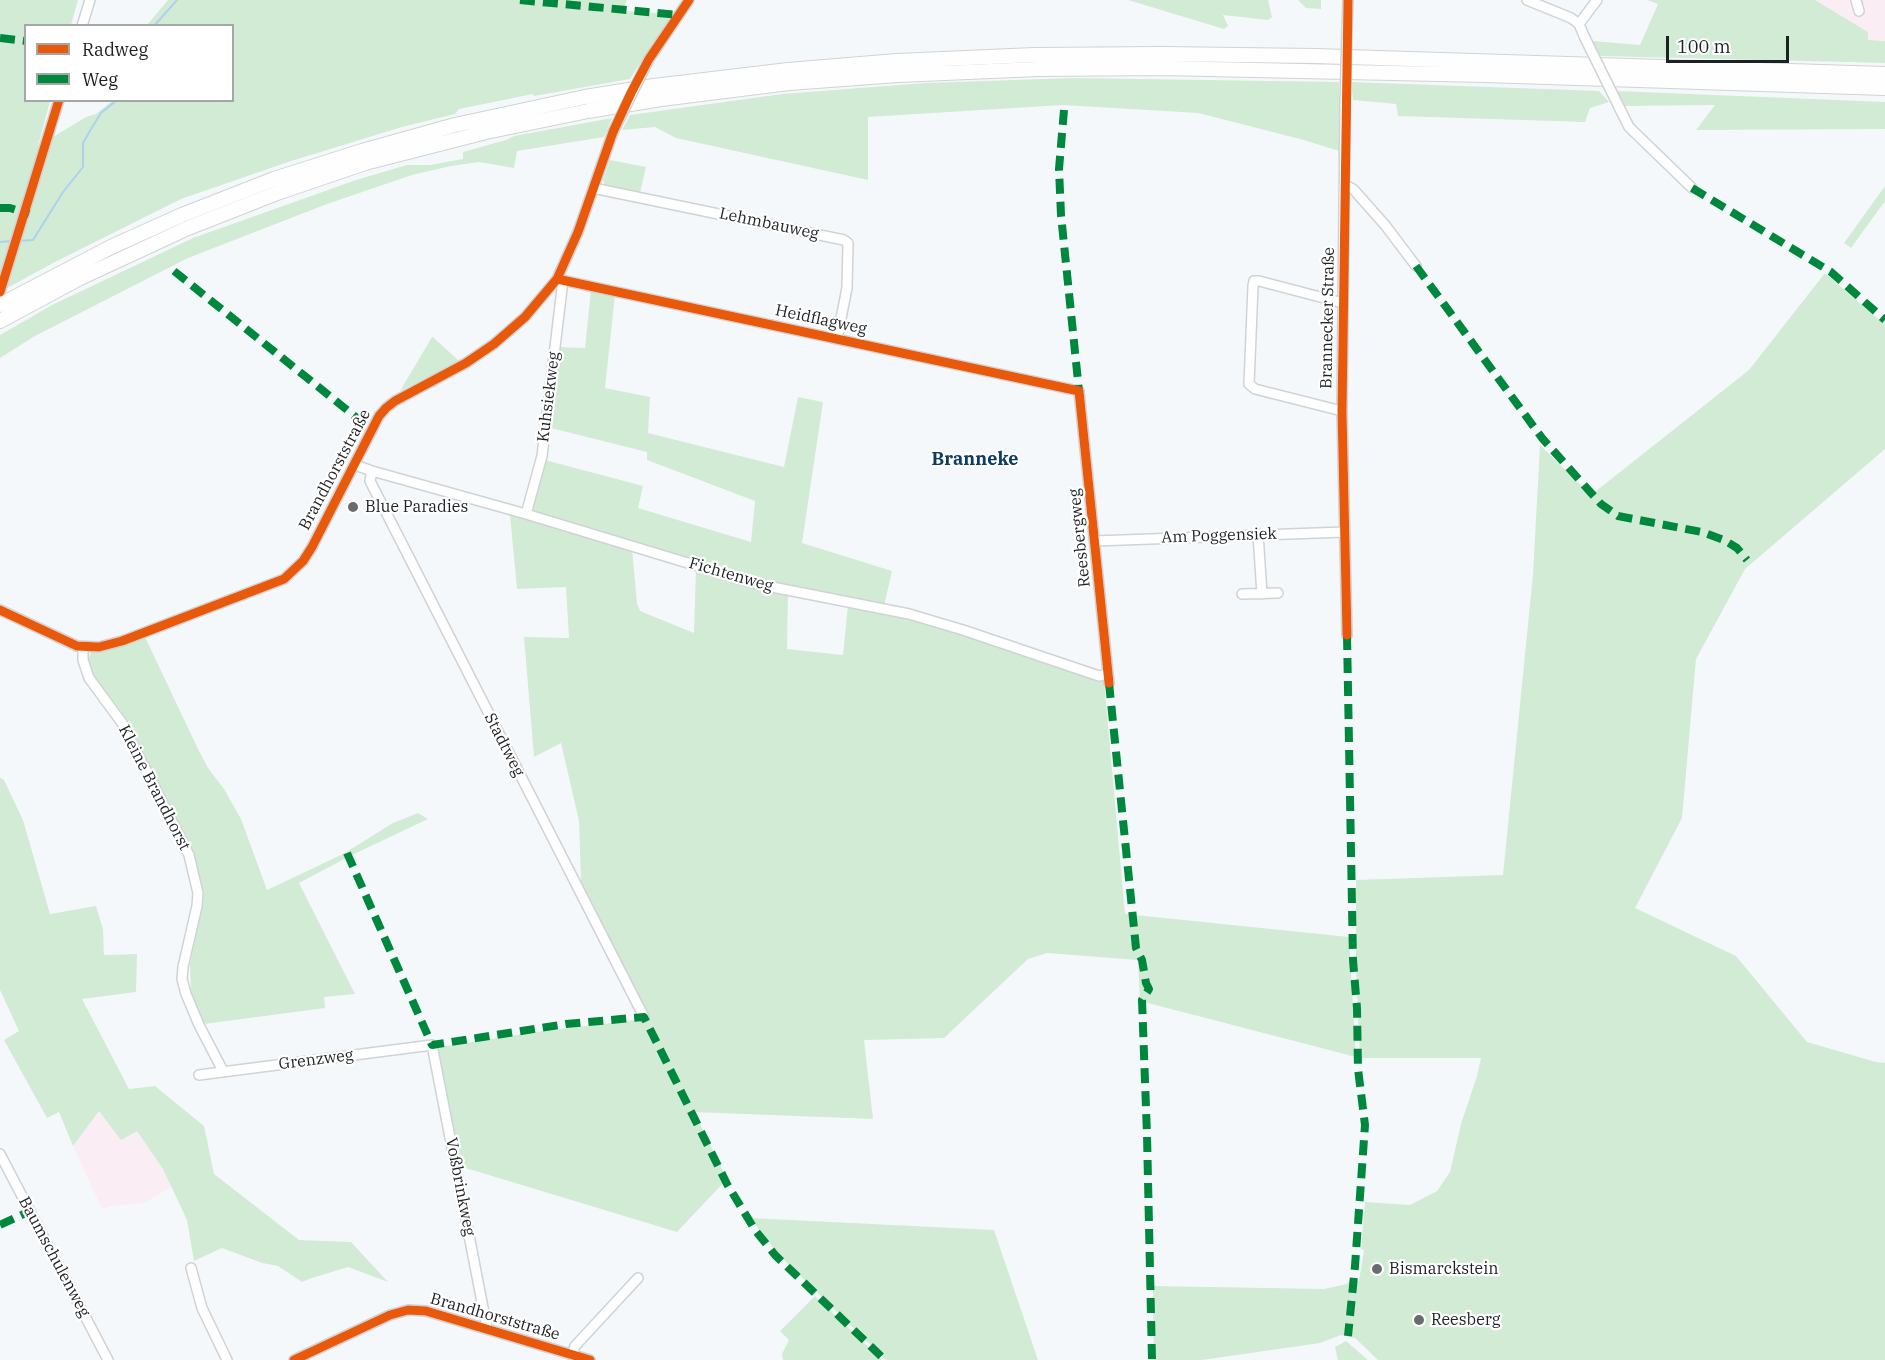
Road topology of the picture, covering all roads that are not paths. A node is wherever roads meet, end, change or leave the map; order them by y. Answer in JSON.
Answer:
{"nodes":[{"id":1,"x":90,"y":0,"type":"edge"},
{"id":2,"x":689,"y":0,"type":"edge"},
{"id":3,"x":1348,"y":0,"type":"edge"},
{"id":4,"x":1527,"y":0,"type":"edge"},
{"id":5,"x":1597,"y":0,"type":"edge"},
{"id":6,"x":1856,"y":0,"type":"edge"},
{"id":7,"x":1859,"y":11,"type":"dead end"},
{"id":8,"x":83,"y":24,"type":"edge"},
{"id":9,"x":1579,"y":24,"type":"junction"},
{"id":10,"x":1885,"y":74,"type":"edge"},
{"id":11,"x":1885,"y":88,"type":"edge"},
{"id":12,"x":58,"y":102,"type":"edge"},
{"id":13,"x":1345,"y":185,"type":"junction"},
{"id":14,"x":593,"y":188,"type":"junction"},
{"id":15,"x":1692,"y":188,"type":"dead end"},
{"id":16,"x":1416,"y":266,"type":"dead end"},
{"id":17,"x":560,"y":279,"type":"junction"},
{"id":18,"x":0,"y":292,"type":"edge"},
{"id":19,"x":1343,"y":303,"type":"junction"},
{"id":20,"x":0,"y":305,"type":"edge"},
{"id":21,"x":0,"y":321,"type":"edge"},
{"id":22,"x":837,"y":339,"type":"junction"},
{"id":23,"x":1079,"y":391,"type":"joint"},
{"id":24,"x":1342,"y":411,"type":"junction"},
{"id":25,"x":355,"y":465,"type":"junction"},
{"id":26,"x":372,"y":471,"type":"junction"},
{"id":27,"x":526,"y":513,"type":"junction"},
{"id":28,"x":1344,"y":532,"type":"junction"},
{"id":29,"x":1258,"y":534,"type":"junction"},
{"id":30,"x":1095,"y":541,"type":"junction"},
{"id":31,"x":1278,"y":593,"type":"dead end"},
{"id":32,"x":1242,"y":594,"type":"dead end"},
{"id":33,"x":1262,"y":594,"type":"junction"},
{"id":34,"x":0,"y":610,"type":"edge"},
{"id":35,"x":1347,"y":635,"type":"dead end"},
{"id":36,"x":83,"y":647,"type":"junction"},
{"id":37,"x":1108,"y":679,"type":"joint"},
{"id":38,"x":644,"y":1017,"type":"dead end"},
{"id":39,"x":432,"y":1045,"type":"joint"},
{"id":40,"x":223,"y":1071,"type":"junction"},
{"id":41,"x":200,"y":1075,"type":"dead end"},
{"id":42,"x":0,"y":1154,"type":"edge"},
{"id":43,"x":191,"y":1268,"type":"dead end"},
{"id":44,"x":638,"y":1278,"type":"dead end"},
{"id":45,"x":487,"y":1328,"type":"junction"},
{"id":46,"x":566,"y":1356,"type":"edge"},
{"id":47,"x":108,"y":1360,"type":"edge"},
{"id":48,"x":227,"y":1360,"type":"edge"},
{"id":49,"x":294,"y":1360,"type":"edge"},
{"id":50,"x":590,"y":1360,"type":"edge"}],
"edges":[{"from":1,"to":8,"type":"street"},
{"from":2,"to":14,"type":"street","name":"Brandhorststraße","bridge":true},
{"from":3,"to":13,"type":"street","name":"Brannecker Straße","bridge":true},
{"from":4,"to":9,"type":"street"},
{"from":5,"to":9,"type":"street"},
{"from":6,"to":7,"type":"street"},
{"from":9,"to":15,"type":"street","bridge":true},
{"from":10,"to":20,"type":"highway"},
{"from":11,"to":21,"type":"highway"},
{"from":12,"to":18,"type":"street"},
{"from":13,"to":16,"type":"street"},
{"from":13,"to":19,"type":"street","name":"Brannecker Straße"},
{"from":14,"to":17,"type":"street","name":"Brandhorststraße"},
{"from":14,"to":22,"type":"street","name":"Lehmbauweg"},
{"from":17,"to":22,"type":"street","name":"Heidflagweg"},
{"from":17,"to":25,"type":"street","name":"Brandhorststraße"},
{"from":17,"to":27,"type":"street","name":"Kuhsiekweg"},
{"from":19,"to":24,"type":"street","name":"Brannecker Straße"},
{"from":19,"to":24,"type":"street"},
{"from":22,"to":23,"type":"street","name":"Heidflagweg"},
{"from":23,"to":30,"type":"street","name":"Reesbergweg"},
{"from":24,"to":28,"type":"street","name":"Brannecker Straße"},
{"from":25,"to":26,"type":"street","name":"Fichtenweg"},
{"from":25,"to":36,"type":"street","name":"Brandhorststraße"},
{"from":26,"to":27,"type":"street","name":"Fichtenweg"},
{"from":26,"to":38,"type":"street","name":"Stadtweg"},
{"from":27,"to":37,"type":"street","name":"Fichtenweg"},
{"from":28,"to":29,"type":"street","name":"Am Poggensiek"},
{"from":28,"to":35,"type":"street","name":"Brannecker Straße"},
{"from":29,"to":30,"type":"street","name":"Am Poggensiek"},
{"from":29,"to":33,"type":"street"},
{"from":30,"to":37,"type":"street","name":"Reesbergweg"},
{"from":31,"to":33,"type":"street"},
{"from":32,"to":33,"type":"street"},
{"from":34,"to":36,"type":"street","name":"Brandhorststraße"},
{"from":36,"to":40,"type":"street","name":"Kleine Brandhorst"},
{"from":39,"to":40,"type":"street","name":"Grenzweg"},
{"from":39,"to":45,"type":"street","name":"Voßbrinkweg"},
{"from":40,"to":41,"type":"street","name":"Grenzweg"},
{"from":42,"to":47,"type":"street","name":"Baumschulenweg"},
{"from":43,"to":48,"type":"street"},
{"from":44,"to":46,"type":"street"},
{"from":45,"to":46,"type":"street","name":"Brandhorststraße"},
{"from":45,"to":49,"type":"street","name":"Brandhorststraße"},
{"from":46,"to":50,"type":"street","name":"Brandhorststraße"}]}
